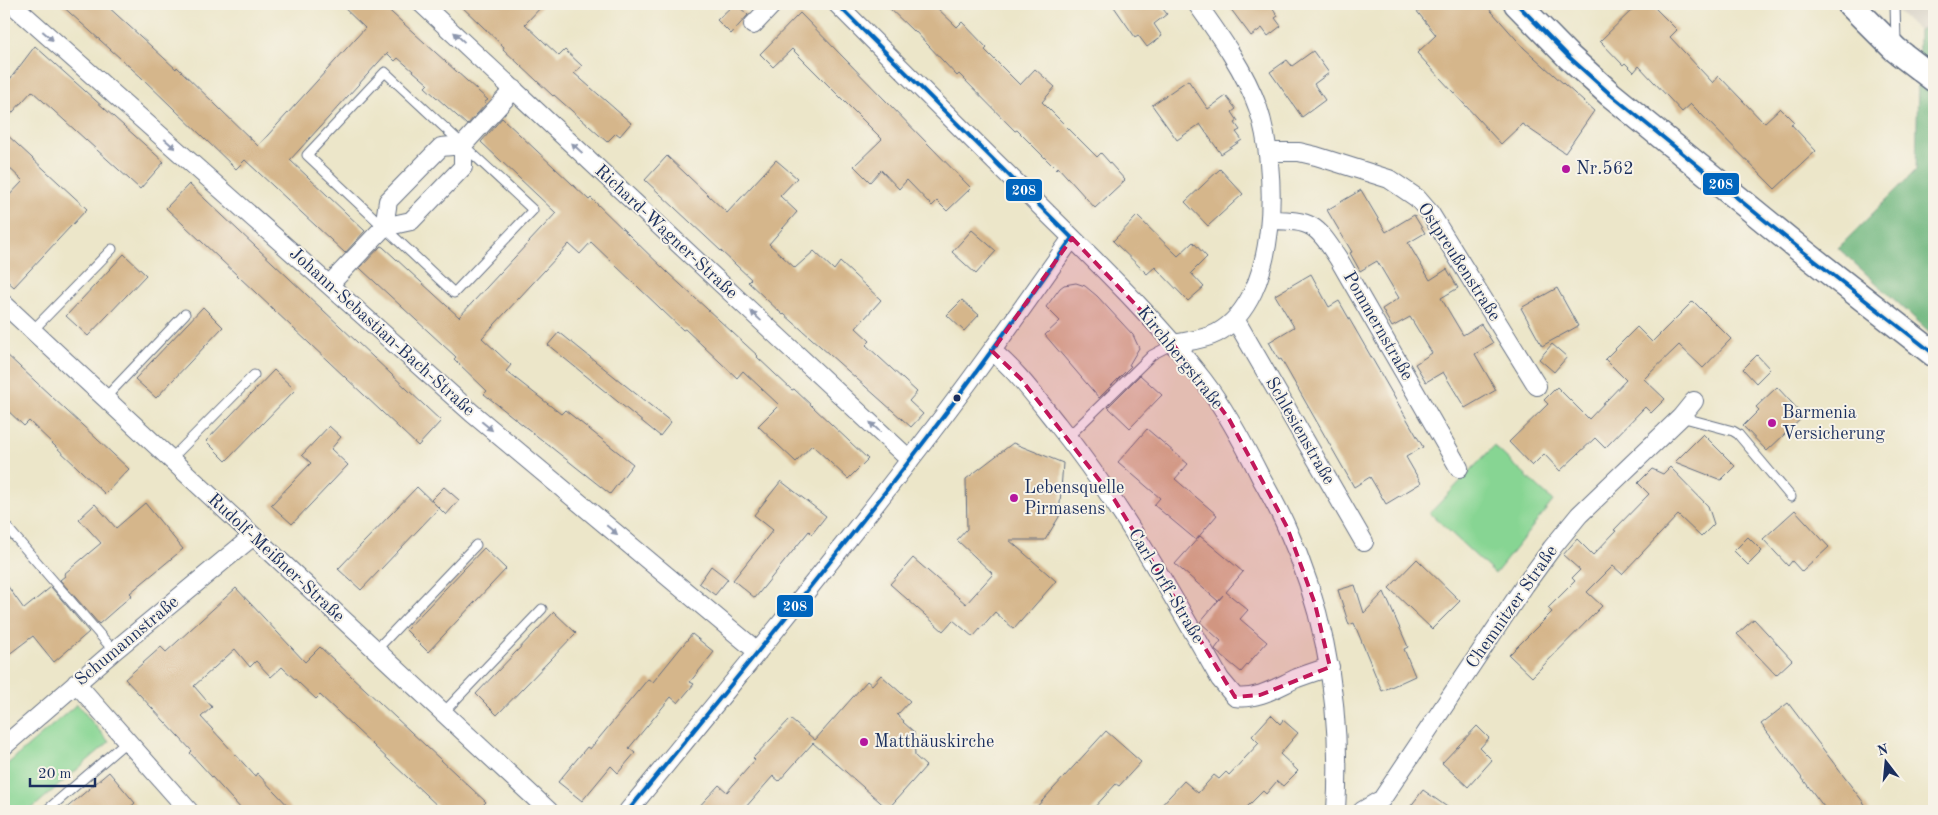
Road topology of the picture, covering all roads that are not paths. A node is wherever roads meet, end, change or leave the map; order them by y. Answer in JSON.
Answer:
{"nodes":[{"id":1,"x":12,"y":4,"type":"edge"},
{"id":2,"x":422,"y":4,"type":"edge"},
{"id":3,"x":773,"y":4,"type":"edge"},
{"id":4,"x":837,"y":4,"type":"edge"},
{"id":5,"x":1197,"y":4,"type":"edge"},
{"id":6,"x":1517,"y":4,"type":"edge"},
{"id":7,"x":1850,"y":4,"type":"edge"},
{"id":8,"x":1895,"y":4,"type":"edge"},
{"id":9,"x":753,"y":25,"type":"dead end"},
{"id":10,"x":1896,"y":50,"type":"junction"},
{"id":11,"x":1934,"y":80,"type":"edge"},
{"id":12,"x":514,"y":88,"type":"junction"},
{"id":13,"x":463,"y":144,"type":"junction"},
{"id":14,"x":1268,"y":152,"type":"junction"},
{"id":15,"x":1271,"y":220,"type":"junction"},
{"id":16,"x":384,"y":227,"type":"junction"},
{"id":17,"x":1072,"y":238,"type":"junction"},
{"id":18,"x":112,"y":249,"type":"dead end"},
{"id":19,"x":330,"y":285,"type":"junction"},
{"id":20,"x":4,"y":304,"type":"edge"},
{"id":21,"x":185,"y":314,"type":"dead end"},
{"id":22,"x":1235,"y":319,"type":"junction"},
{"id":23,"x":32,"y":330,"type":"junction"},
{"id":24,"x":1173,"y":344,"type":"junction"},
{"id":25,"x":992,"y":351,"type":"junction"},
{"id":26,"x":1934,"y":354,"type":"edge"},
{"id":27,"x":254,"y":375,"type":"dead end"},
{"id":28,"x":1537,"y":386,"type":"dead end"},
{"id":29,"x":104,"y":399,"type":"junction"},
{"id":30,"x":1694,"y":401,"type":"dead end"},
{"id":31,"x":1681,"y":417,"type":"junction"},
{"id":32,"x":1068,"y":437,"type":"junction"},
{"id":33,"x":170,"y":460,"type":"junction"},
{"id":34,"x":910,"y":460,"type":"junction"},
{"id":35,"x":1459,"y":468,"type":"dead end"},
{"id":36,"x":1791,"y":497,"type":"dead end"},
{"id":37,"x":4,"y":524,"type":"edge"},
{"id":38,"x":252,"y":537,"type":"junction"},
{"id":39,"x":1364,"y":542,"type":"dead end"},
{"id":40,"x":476,"y":545,"type":"dead end"},
{"id":41,"x":542,"y":609,"type":"dead end"},
{"id":42,"x":376,"y":650,"type":"junction"},
{"id":43,"x":114,"y":651,"type":"junction"},
{"id":44,"x":758,"y":652,"type":"junction"},
{"id":45,"x":1330,"y":667,"type":"junction"},
{"id":46,"x":76,"y":683,"type":"junction"},
{"id":47,"x":443,"y":713,"type":"junction"},
{"id":48,"x":127,"y":741,"type":"junction"},
{"id":49,"x":4,"y":746,"type":"edge"},
{"id":50,"x":46,"y":811,"type":"edge"},
{"id":51,"x":190,"y":811,"type":"edge"},
{"id":52,"x":548,"y":811,"type":"edge"},
{"id":53,"x":628,"y":811,"type":"edge"},
{"id":54,"x":1336,"y":811,"type":"edge"},
{"id":55,"x":1362,"y":811,"type":"edge"}],
"edges":[{"from":1,"to":19,"type":"street","name":"Johann-Sebastian-Bach-Straße","one_way":true},
{"from":12,"to":2,"type":"street","name":"Richard-Wagner-Straße","one_way":true},
{"from":3,"to":9,"type":"street"},
{"from":4,"to":17,"type":"street","name":"Kirchbergstraße"},
{"from":5,"to":14,"type":"street"},
{"from":6,"to":26,"type":"street"},
{"from":7,"to":10,"type":"street"},
{"from":8,"to":10,"type":"lane"},
{"from":10,"to":11,"type":"street"},
{"from":12,"to":13,"type":"street"},
{"from":34,"to":12,"type":"street","name":"Richard-Wagner-Straße","one_way":true},
{"from":13,"to":16,"type":"street"},
{"from":13,"to":16,"type":"street"},
{"from":13,"to":16,"type":"lane"},
{"from":13,"to":16,"type":"lane"},
{"from":14,"to":15,"type":"street"},
{"from":14,"to":28,"type":"street","name":"Ostpreußenstraße"},
{"from":15,"to":22,"type":"street"},
{"from":15,"to":35,"type":"street","name":"Pommernstraße"},
{"from":16,"to":19,"type":"street"},
{"from":17,"to":24,"type":"street","name":"Kirchbergstraße"},
{"from":17,"to":25,"type":"street"},
{"from":18,"to":23,"type":"lane"},
{"from":19,"to":44,"type":"street","name":"Johann-Sebastian-Bach-Straße","one_way":true},
{"from":20,"to":23,"type":"street","name":"Rudolf-Meißner-Straße"},
{"from":21,"to":29,"type":"lane"},
{"from":22,"to":24,"type":"street"},
{"from":22,"to":39,"type":"street","name":"Schlesienstraße"},
{"from":23,"to":29,"type":"street","name":"Rudolf-Meißner-Straße"},
{"from":24,"to":32,"type":"lane"},
{"from":24,"to":45,"type":"street","name":"Kirchbergstraße"},
{"from":25,"to":32,"type":"street","name":"Carl-Orff-Straße"},
{"from":25,"to":34,"type":"street"},
{"from":27,"to":33,"type":"lane"},
{"from":29,"to":33,"type":"street","name":"Rudolf-Meißner-Straße"},
{"from":30,"to":31,"type":"street","name":"Chemnitzer Straße"},
{"from":31,"to":36,"type":"lane"},
{"from":31,"to":55,"type":"street","name":"Chemnitzer Straße"},
{"from":32,"to":45,"type":"street","name":"Carl-Orff-Straße"},
{"from":33,"to":38,"type":"street","name":"Rudolf-Meißner-Straße"},
{"from":34,"to":44,"type":"street"},
{"from":37,"to":43,"type":"lane"},
{"from":38,"to":42,"type":"street","name":"Rudolf-Meißner-Straße"},
{"from":38,"to":43,"type":"street","name":"Schumannstraße"},
{"from":40,"to":42,"type":"lane"},
{"from":41,"to":47,"type":"lane"},
{"from":42,"to":47,"type":"street","name":"Rudolf-Meißner-Straße"},
{"from":43,"to":46,"type":"street","name":"Schumannstraße"},
{"from":44,"to":53,"type":"street"},
{"from":45,"to":54,"type":"street","name":"Kirchbergstraße"},
{"from":46,"to":48,"type":"street"},
{"from":46,"to":49,"type":"street","name":"Schumannstraße"},
{"from":47,"to":52,"type":"street","name":"Rudolf-Meißner-Straße"},
{"from":48,"to":50,"type":"lane"},
{"from":48,"to":51,"type":"street"}]}
